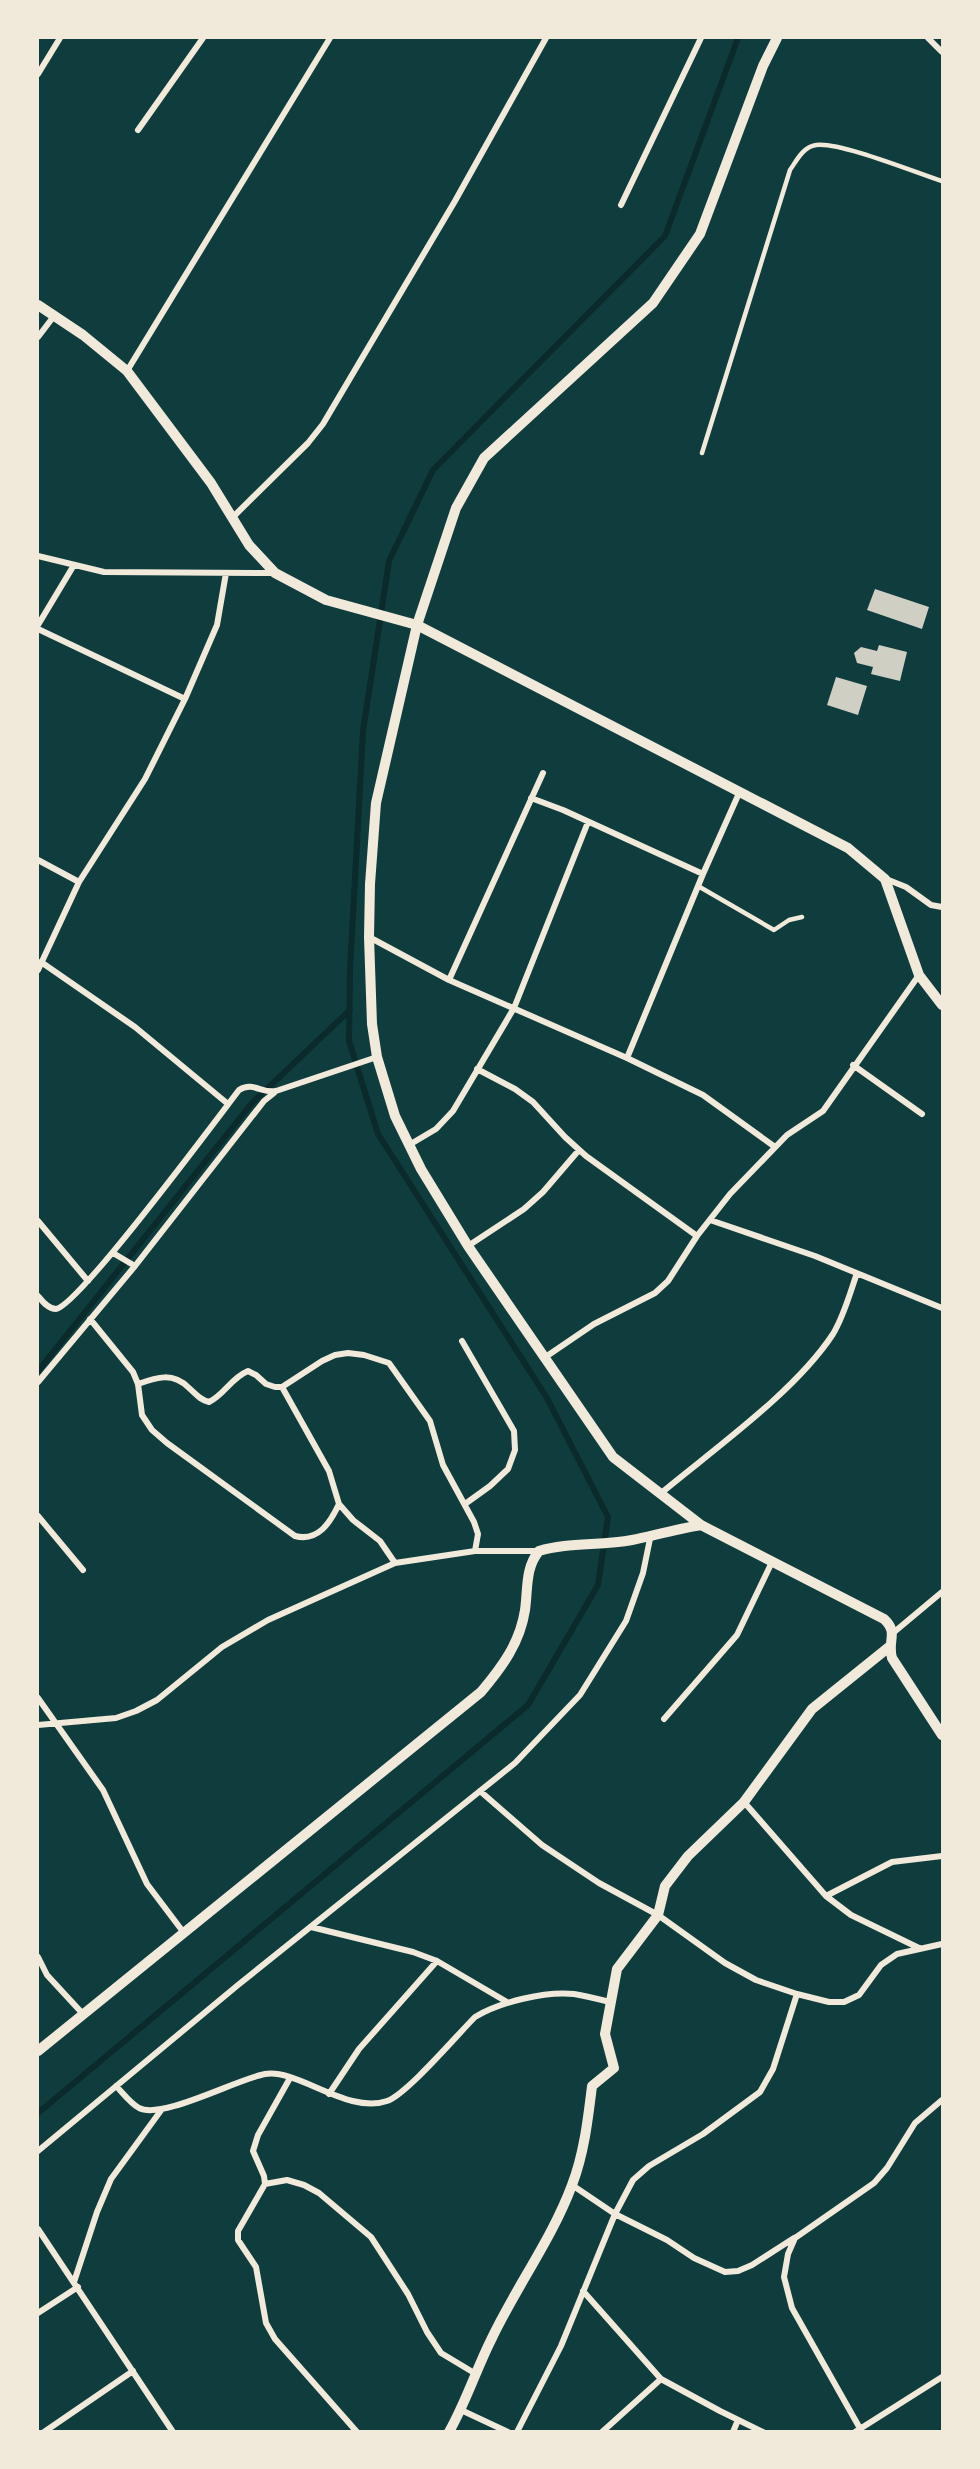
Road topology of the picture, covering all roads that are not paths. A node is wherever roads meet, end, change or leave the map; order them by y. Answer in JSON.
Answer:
{"nodes":[{"id":1,"x":60,"y":38,"type":"edge"},
{"id":2,"x":203,"y":38,"type":"edge"},
{"id":3,"x":330,"y":38,"type":"edge"},
{"id":4,"x":546,"y":38,"type":"edge"},
{"id":5,"x":701,"y":38,"type":"edge"},
{"id":6,"x":777,"y":38,"type":"edge"},
{"id":7,"x":928,"y":38,"type":"edge"},
{"id":8,"x":942,"y":52,"type":"edge"},
{"id":9,"x":38,"y":74,"type":"edge"},
{"id":10,"x":138,"y":130,"type":"dead end"},
{"id":11,"x":942,"y":181,"type":"edge"},
{"id":12,"x":621,"y":205,"type":"dead end"},
{"id":13,"x":38,"y":305,"type":"edge"},
{"id":14,"x":54,"y":316,"type":"junction"},
{"id":15,"x":38,"y":338,"type":"edge"},
{"id":16,"x":127,"y":371,"type":"junction"},
{"id":17,"x":702,"y":453,"type":"dead end"},
{"id":18,"x":233,"y":517,"type":"junction"},
{"id":19,"x":38,"y":556,"type":"edge"},
{"id":20,"x":74,"y":565,"type":"junction"},
{"id":21,"x":226,"y":573,"type":"junction"},
{"id":22,"x":275,"y":573,"type":"junction"},
{"id":23,"x":417,"y":625,"type":"junction"},
{"id":24,"x":38,"y":627,"type":"edge"},
{"id":25,"x":185,"y":699,"type":"junction"},
{"id":26,"x":543,"y":773,"type":"dead end"},
{"id":27,"x":740,"y":791,"type":"junction"},
{"id":28,"x":531,"y":798,"type":"junction"},
{"id":29,"x":588,"y":822,"type":"junction"},
{"id":30,"x":38,"y":860,"type":"edge"},
{"id":31,"x":703,"y":874,"type":"junction"},
{"id":32,"x":885,"y":879,"type":"junction"},
{"id":33,"x":79,"y":882,"type":"junction"},
{"id":34,"x":698,"y":886,"type":"junction"},
{"id":35,"x":942,"y":907,"type":"edge"},
{"id":36,"x":802,"y":916,"type":"dead end"},
{"id":37,"x":369,"y":937,"type":"junction"},
{"id":38,"x":41,"y":962,"type":"junction"},
{"id":39,"x":38,"y":970,"type":"edge"},
{"id":40,"x":919,"y":975,"type":"junction"},
{"id":41,"x":449,"y":980,"type":"junction"},
{"id":42,"x":942,"y":1005,"type":"edge"},
{"id":43,"x":514,"y":1008,"type":"junction"},
{"id":44,"x":377,"y":1057,"type":"junction"},
{"id":45,"x":627,"y":1058,"type":"junction"},
{"id":46,"x":853,"y":1065,"type":"junction"},
{"id":47,"x":477,"y":1070,"type":"junction"},
{"id":48,"x":276,"y":1091,"type":"junction"},
{"id":49,"x":228,"y":1104,"type":"junction"},
{"id":50,"x":922,"y":1114,"type":"dead end"},
{"id":51,"x":409,"y":1145,"type":"junction"},
{"id":52,"x":775,"y":1147,"type":"junction"},
{"id":53,"x":579,"y":1150,"type":"junction"},
{"id":54,"x":710,"y":1220,"type":"junction"},
{"id":55,"x":38,"y":1221,"type":"edge"},
{"id":56,"x":698,"y":1236,"type":"junction"},
{"id":57,"x":468,"y":1245,"type":"junction"},
{"id":58,"x":113,"y":1253,"type":"junction"},
{"id":59,"x":135,"y":1266,"type":"junction"},
{"id":60,"x":857,"y":1274,"type":"junction"},
{"id":61,"x":88,"y":1281,"type":"junction"},
{"id":62,"x":38,"y":1296,"type":"edge"},
{"id":63,"x":942,"y":1308,"type":"edge"},
{"id":64,"x":90,"y":1319,"type":"junction"},
{"id":65,"x":462,"y":1341,"type":"dead end"},
{"id":66,"x":543,"y":1358,"type":"junction"},
{"id":67,"x":38,"y":1382,"type":"edge"},
{"id":68,"x":138,"y":1384,"type":"junction"},
{"id":69,"x":282,"y":1386,"type":"junction"},
{"id":70,"x":660,"y":1494,"type":"junction"},
{"id":71,"x":339,"y":1504,"type":"junction"},
{"id":72,"x":465,"y":1504,"type":"junction"},
{"id":73,"x":38,"y":1516,"type":"edge"},
{"id":74,"x":701,"y":1525,"type":"junction"},
{"id":75,"x":651,"y":1534,"type":"junction"},
{"id":76,"x":475,"y":1551,"type":"junction"},
{"id":77,"x":539,"y":1551,"type":"junction"},
{"id":78,"x":772,"y":1562,"type":"junction"},
{"id":79,"x":395,"y":1563,"type":"junction"},
{"id":80,"x":83,"y":1570,"type":"dead end"},
{"id":81,"x":942,"y":1592,"type":"edge"},
{"id":82,"x":893,"y":1633,"type":"junction"},
{"id":83,"x":889,"y":1647,"type":"junction"},
{"id":84,"x":38,"y":1698,"type":"edge"},
{"id":85,"x":664,"y":1719,"type":"dead end"},
{"id":86,"x":53,"y":1722,"type":"junction"},
{"id":87,"x":38,"y":1725,"type":"edge"},
{"id":88,"x":942,"y":1735,"type":"edge"},
{"id":89,"x":480,"y":1791,"type":"junction"},
{"id":90,"x":744,"y":1802,"type":"junction"},
{"id":91,"x":942,"y":1856,"type":"edge"},
{"id":92,"x":826,"y":1896,"type":"junction"},
{"id":93,"x":658,"y":1915,"type":"junction"},
{"id":94,"x":311,"y":1927,"type":"junction"},
{"id":95,"x":185,"y":1933,"type":"junction"},
{"id":96,"x":942,"y":1944,"type":"edge"},
{"id":97,"x":920,"y":1948,"type":"junction"},
{"id":98,"x":38,"y":1957,"type":"edge"},
{"id":99,"x":436,"y":1961,"type":"junction"},
{"id":100,"x":797,"y":1994,"type":"junction"},
{"id":101,"x":610,"y":2002,"type":"junction"},
{"id":102,"x":507,"y":2003,"type":"junction"},
{"id":103,"x":83,"y":2014,"type":"junction"},
{"id":104,"x":38,"y":2051,"type":"edge"},
{"id":105,"x":290,"y":2078,"type":"junction"},
{"id":106,"x":116,"y":2086,"type":"junction"},
{"id":107,"x":329,"y":2094,"type":"junction"},
{"id":108,"x":942,"y":2100,"type":"edge"},
{"id":109,"x":162,"y":2109,"type":"junction"},
{"id":110,"x":38,"y":2151,"type":"edge"},
{"id":111,"x":265,"y":2184,"type":"junction"},
{"id":112,"x":572,"y":2185,"type":"junction"},
{"id":113,"x":615,"y":2214,"type":"junction"},
{"id":114,"x":38,"y":2229,"type":"edge"},
{"id":115,"x":795,"y":2238,"type":"junction"},
{"id":116,"x":76,"y":2284,"type":"junction"},
{"id":117,"x":583,"y":2291,"type":"junction"},
{"id":118,"x":38,"y":2313,"type":"edge"},
{"id":119,"x":133,"y":2371,"type":"junction"},
{"id":120,"x":476,"y":2374,"type":"junction"},
{"id":121,"x":942,"y":2377,"type":"edge"},
{"id":122,"x":662,"y":2379,"type":"junction"},
{"id":123,"x":461,"y":2410,"type":"junction"},
{"id":124,"x":738,"y":2420,"type":"junction"},
{"id":125,"x":859,"y":2430,"type":"edge"},
{"id":126,"x":44,"y":2432,"type":"edge"},
{"id":127,"x":173,"y":2432,"type":"edge"},
{"id":128,"x":357,"y":2432,"type":"edge"},
{"id":129,"x":449,"y":2432,"type":"edge"},
{"id":130,"x":508,"y":2432,"type":"edge"},
{"id":131,"x":517,"y":2432,"type":"edge"},
{"id":132,"x":602,"y":2432,"type":"edge"},
{"id":133,"x":733,"y":2432,"type":"edge"},
{"id":134,"x":763,"y":2432,"type":"edge"}],
"edges":[{"from":1,"to":9,"type":"street"},
{"from":2,"to":10,"type":"street"},
{"from":3,"to":16,"type":"street"},
{"from":4,"to":18,"type":"street"},
{"from":5,"to":12,"type":"street"},
{"from":6,"to":23,"type":"street"},
{"from":7,"to":8,"type":"street"},
{"from":11,"to":17,"type":"lane"},
{"from":13,"to":14,"type":"street"},
{"from":14,"to":15,"type":"street"},
{"from":14,"to":16,"type":"street"},
{"from":16,"to":18,"type":"street"},
{"from":18,"to":22,"type":"street"},
{"from":19,"to":20,"type":"street"},
{"from":20,"to":21,"type":"street"},
{"from":20,"to":24,"type":"street"},
{"from":21,"to":22,"type":"street"},
{"from":21,"to":25,"type":"street"},
{"from":22,"to":23,"type":"street"},
{"from":23,"to":27,"type":"street"},
{"from":23,"to":37,"type":"street"},
{"from":24,"to":25,"type":"street"},
{"from":25,"to":33,"type":"street"},
{"from":26,"to":28,"type":"street"},
{"from":27,"to":31,"type":"street"},
{"from":27,"to":32,"type":"street"},
{"from":28,"to":29,"type":"street"},
{"from":28,"to":41,"type":"street"},
{"from":29,"to":31,"type":"street"},
{"from":29,"to":43,"type":"street"},
{"from":30,"to":33,"type":"street"},
{"from":31,"to":34,"type":"street"},
{"from":32,"to":35,"type":"street"},
{"from":32,"to":40,"type":"street"},
{"from":33,"to":38,"type":"street"},
{"from":34,"to":36,"type":"lane"},
{"from":34,"to":45,"type":"street"},
{"from":37,"to":41,"type":"street"},
{"from":37,"to":44,"type":"street"},
{"from":38,"to":39,"type":"street"},
{"from":38,"to":49,"type":"street"},
{"from":40,"to":42,"type":"street"},
{"from":40,"to":46,"type":"street"},
{"from":41,"to":43,"type":"street"},
{"from":43,"to":45,"type":"street"},
{"from":43,"to":47,"type":"street"},
{"from":44,"to":48,"type":"street"},
{"from":44,"to":51,"type":"street"},
{"from":45,"to":52,"type":"street"},
{"from":46,"to":50,"type":"street"},
{"from":46,"to":52,"type":"street"},
{"from":47,"to":51,"type":"street"},
{"from":47,"to":53,"type":"street"},
{"from":48,"to":49,"type":"street"},
{"from":48,"to":59,"type":"street"},
{"from":49,"to":58,"type":"street"},
{"from":51,"to":57,"type":"street"},
{"from":52,"to":54,"type":"street"},
{"from":53,"to":56,"type":"street"},
{"from":53,"to":57,"type":"street"},
{"from":54,"to":56,"type":"street"},
{"from":54,"to":60,"type":"street"},
{"from":55,"to":61,"type":"street"},
{"from":56,"to":66,"type":"street"},
{"from":57,"to":66,"type":"street"},
{"from":58,"to":59,"type":"street"},
{"from":58,"to":61,"type":"street"},
{"from":59,"to":64,"type":"street"},
{"from":60,"to":63,"type":"street"},
{"from":60,"to":70,"type":"street"},
{"from":61,"to":62,"type":"street"},
{"from":64,"to":67,"type":"street"},
{"from":64,"to":68,"type":"street"},
{"from":65,"to":72,"type":"street"},
{"from":66,"to":70,"type":"street"},
{"from":68,"to":69,"type":"street"},
{"from":68,"to":71,"type":"street"},
{"from":69,"to":71,"type":"street"},
{"from":69,"to":72,"type":"street"},
{"from":70,"to":74,"type":"street"},
{"from":71,"to":79,"type":"street"},
{"from":72,"to":76,"type":"street"},
{"from":73,"to":80,"type":"street"},
{"from":74,"to":75,"type":"street"},
{"from":74,"to":78,"type":"street"},
{"from":75,"to":77,"type":"street"},
{"from":75,"to":89,"type":"street"},
{"from":76,"to":77,"type":"street"},
{"from":76,"to":79,"type":"street"},
{"from":77,"to":95,"type":"street"},
{"from":78,"to":82,"type":"street"},
{"from":78,"to":85,"type":"street"},
{"from":79,"to":86,"type":"street"},
{"from":81,"to":82,"type":"street"},
{"from":82,"to":83,"type":"street"},
{"from":83,"to":88,"type":"street"},
{"from":83,"to":90,"type":"street"},
{"from":84,"to":86,"type":"street"},
{"from":86,"to":87,"type":"street"},
{"from":86,"to":95,"type":"street"},
{"from":89,"to":93,"type":"street"},
{"from":89,"to":94,"type":"street"},
{"from":90,"to":92,"type":"street"},
{"from":90,"to":93,"type":"street"},
{"from":91,"to":92,"type":"street"},
{"from":92,"to":97,"type":"street"},
{"from":93,"to":100,"type":"street"},
{"from":93,"to":101,"type":"street"},
{"from":94,"to":99,"type":"street"},
{"from":94,"to":106,"type":"street"},
{"from":95,"to":103,"type":"street"},
{"from":96,"to":97,"type":"street"},
{"from":97,"to":100,"type":"street"},
{"from":98,"to":103,"type":"street"},
{"from":99,"to":102,"type":"street"},
{"from":99,"to":107,"type":"street"},
{"from":100,"to":113,"type":"street"},
{"from":101,"to":102,"type":"street"},
{"from":101,"to":112,"type":"street"},
{"from":102,"to":107,"type":"street"},
{"from":103,"to":104,"type":"street"},
{"from":105,"to":107,"type":"street"},
{"from":105,"to":109,"type":"street"},
{"from":105,"to":111,"type":"street"},
{"from":106,"to":109,"type":"street"},
{"from":106,"to":110,"type":"street"},
{"from":108,"to":115,"type":"street"},
{"from":109,"to":116,"type":"street"},
{"from":111,"to":120,"type":"street"},
{"from":111,"to":128,"type":"street"},
{"from":112,"to":113,"type":"street"},
{"from":112,"to":120,"type":"street"},
{"from":113,"to":115,"type":"street"},
{"from":113,"to":117,"type":"street"},
{"from":114,"to":116,"type":"street"},
{"from":115,"to":125,"type":"street"},
{"from":116,"to":118,"type":"street"},
{"from":116,"to":119,"type":"street"},
{"from":117,"to":122,"type":"street"},
{"from":117,"to":131,"type":"street"},
{"from":119,"to":126,"type":"street"},
{"from":119,"to":127,"type":"street"},
{"from":120,"to":123,"type":"street"},
{"from":121,"to":125,"type":"street"},
{"from":122,"to":124,"type":"street"},
{"from":122,"to":132,"type":"street"},
{"from":123,"to":129,"type":"street"},
{"from":123,"to":130,"type":"street"},
{"from":124,"to":133,"type":"street"},
{"from":124,"to":134,"type":"street"}]}
